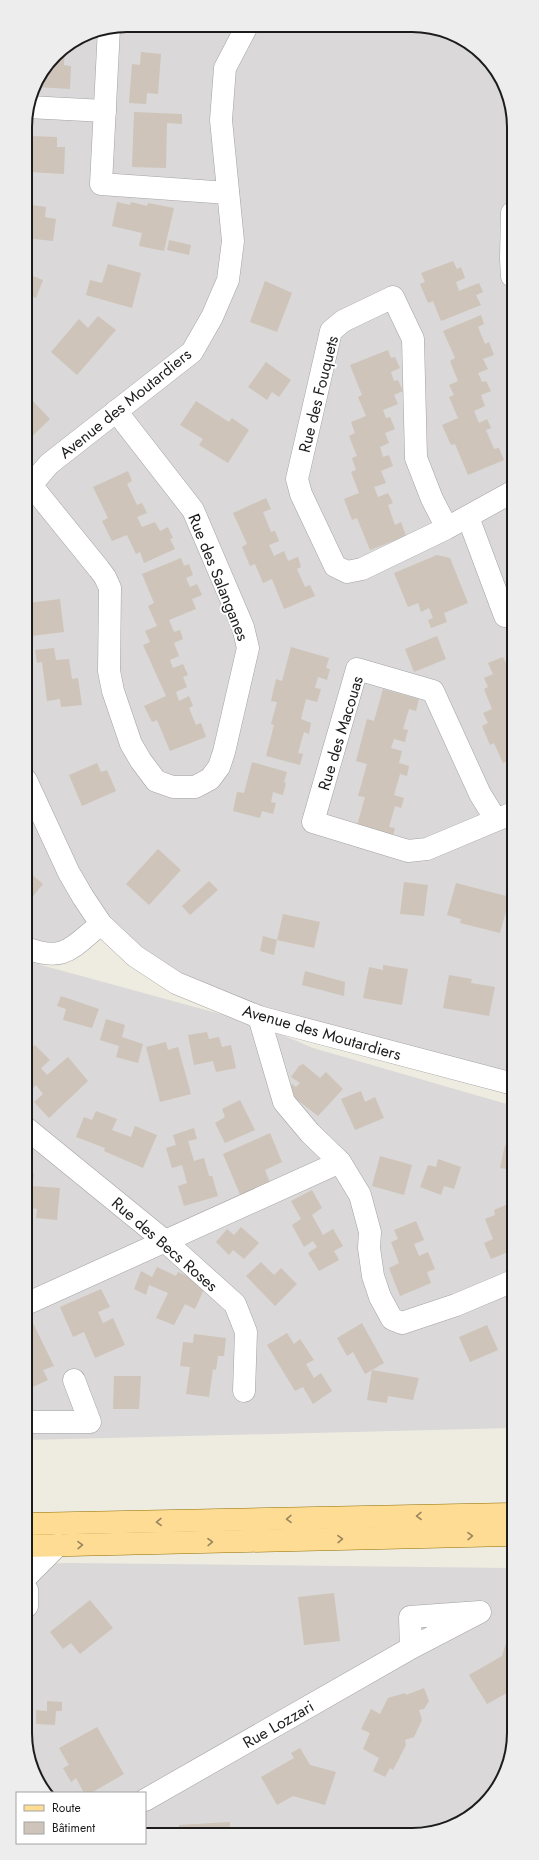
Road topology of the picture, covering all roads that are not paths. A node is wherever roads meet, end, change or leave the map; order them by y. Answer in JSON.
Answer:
{"nodes":[{"id":1,"x":244,"y":32,"type":"edge"},
{"id":2,"x":109,"y":34,"type":"edge"},
{"id":3,"x":34,"y":107,"type":"edge"},
{"id":4,"x":104,"y":111,"type":"junction"},
{"id":5,"x":228,"y":193,"type":"junction"},
{"id":6,"x":116,"y":411,"type":"junction"},
{"id":7,"x":32,"y":486,"type":"edge"},
{"id":8,"x":32,"y":495,"type":"edge"},
{"id":9,"x":507,"y":495,"type":"edge"},
{"id":10,"x":468,"y":516,"type":"junction"},
{"id":11,"x":447,"y":528,"type":"junction"},
{"id":12,"x":505,"y":616,"type":"dead end"},
{"id":13,"x":32,"y":793,"type":"edge"},
{"id":14,"x":505,"y":817,"type":"edge"},
{"id":15,"x":101,"y":924,"type":"junction"},
{"id":16,"x":32,"y":950,"type":"edge"},
{"id":17,"x":259,"y":1017,"type":"junction"},
{"id":18,"x":507,"y":1082,"type":"edge"},
{"id":19,"x":32,"y":1133,"type":"edge"},
{"id":20,"x":340,"y":1162,"type":"junction"},
{"id":21,"x":166,"y":1242,"type":"junction"},
{"id":22,"x":507,"y":1284,"type":"edge"},
{"id":23,"x":32,"y":1301,"type":"edge"},
{"id":24,"x":74,"y":1380,"type":"dead end"},
{"id":25,"x":244,"y":1391,"type":"dead end"},
{"id":26,"x":32,"y":1422,"type":"edge"},
{"id":27,"x":507,"y":1514,"type":"edge"},
{"id":28,"x":32,"y":1524,"type":"edge"},
{"id":29,"x":507,"y":1535,"type":"edge"},
{"id":30,"x":58,"y":1545,"type":"junction"},
{"id":31,"x":32,"y":1546,"type":"edge"},
{"id":32,"x":32,"y":1571,"type":"edge"},
{"id":33,"x":411,"y":1648,"type":"dead end"},
{"id":34,"x":146,"y":1799,"type":"edge"}],
"edges":[{"from":1,"to":5,"type":"street","name":"Avenue des Moutardiers"},
{"from":2,"to":4,"type":"street"},
{"from":3,"to":4,"type":"street"},
{"from":4,"to":5,"type":"street"},
{"from":5,"to":6,"type":"street","name":"Avenue des Moutardiers"},
{"from":6,"to":7,"type":"street","name":"Avenue des Moutardiers"},
{"from":6,"to":8,"type":"street","name":"Rue des Salanganes"},
{"from":9,"to":10,"type":"street","name":"Rue des Fouquets"},
{"from":10,"to":11,"type":"street","name":"Rue des Fouquets"},
{"from":10,"to":12,"type":"street"},
{"from":11,"to":11,"type":"street","name":"Rue des Fouquets"},
{"from":13,"to":15,"type":"street","name":"Avenue des Moutardiers"},
{"from":14,"to":14,"type":"street","name":"Rue des Macouas"},
{"from":15,"to":16,"type":"street"},
{"from":15,"to":17,"type":"street","name":"Avenue des Moutardiers"},
{"from":17,"to":18,"type":"street","name":"Avenue des Moutardiers"},
{"from":17,"to":20,"type":"street"},
{"from":19,"to":21,"type":"street","name":"Rue des Becs Roses"},
{"from":20,"to":21,"type":"street"},
{"from":20,"to":22,"type":"street"},
{"from":21,"to":23,"type":"street"},
{"from":21,"to":25,"type":"street","name":"Rue des Becs Roses"},
{"from":24,"to":26,"type":"street"},
{"from":27,"to":28,"type":"main road","one_way":true},
{"from":30,"to":29,"type":"main road","one_way":true},
{"from":30,"to":31,"type":"main road"},
{"from":30,"to":32,"type":"street"},
{"from":33,"to":34,"type":"street","name":"Rue Lozzari"}]}
